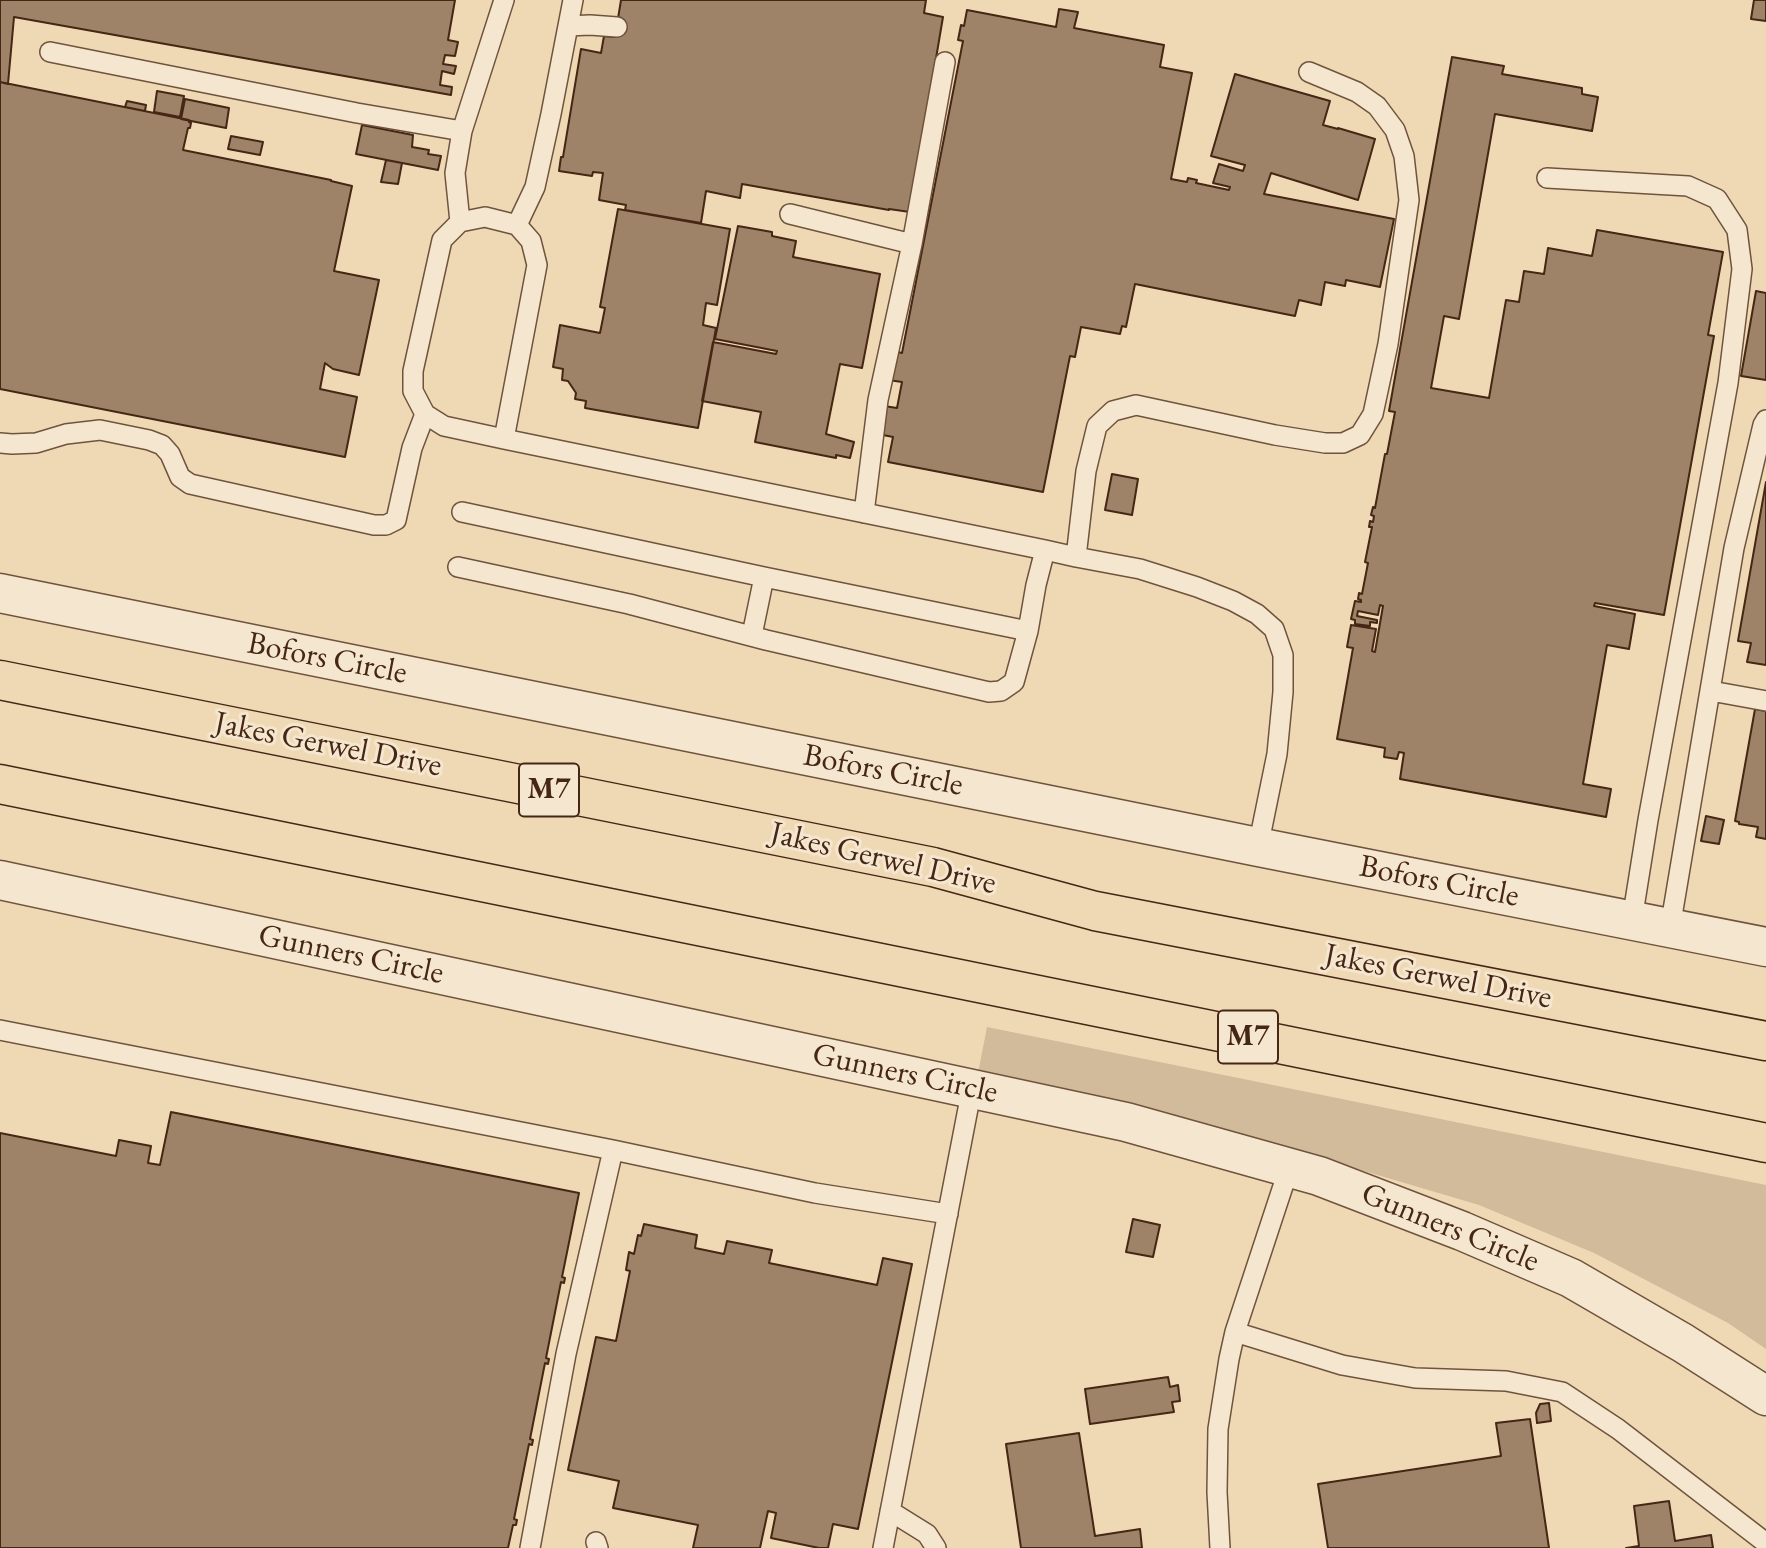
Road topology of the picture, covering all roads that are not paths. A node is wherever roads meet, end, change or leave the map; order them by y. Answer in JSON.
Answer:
{"nodes":[{"id":1,"x":504,"y":0,"type":"edge"},
{"id":2,"x":573,"y":0,"type":"edge"},
{"id":3,"x":568,"y":26,"type":"junction"},
{"id":4,"x":617,"y":27,"type":"dead end"},
{"id":5,"x":50,"y":52,"type":"dead end"},
{"id":6,"x":945,"y":62,"type":"dead end"},
{"id":7,"x":1309,"y":72,"type":"dead end"},
{"id":8,"x":463,"y":131,"type":"junction"},
{"id":9,"x":1547,"y":178,"type":"dead end"},
{"id":10,"x":790,"y":214,"type":"dead end"},
{"id":11,"x":460,"y":222,"type":"junction"},
{"id":12,"x":517,"y":225,"type":"junction"},
{"id":13,"x":912,"y":244,"type":"junction"},
{"id":14,"x":425,"y":414,"type":"junction"},
{"id":15,"x":1766,"y":420,"type":"edge"},
{"id":16,"x":504,"y":439,"type":"junction"},
{"id":17,"x":0,"y":443,"type":"edge"},
{"id":18,"x":462,"y":512,"type":"dead end"},
{"id":19,"x":864,"y":513,"type":"junction"},
{"id":20,"x":1045,"y":550,"type":"junction"},
{"id":21,"x":1076,"y":557,"type":"junction"},
{"id":22,"x":458,"y":567,"type":"dead end"},
{"id":23,"x":764,"y":578,"type":"junction"},
{"id":24,"x":0,"y":593,"type":"edge"},
{"id":25,"x":1028,"y":631,"type":"junction"},
{"id":26,"x":752,"y":635,"type":"junction"},
{"id":27,"x":0,"y":680,"type":"edge"},
{"id":28,"x":1711,"y":691,"type":"junction"},
{"id":29,"x":1766,"y":701,"type":"edge"},
{"id":30,"x":0,"y":784,"type":"edge"},
{"id":31,"x":1258,"y":847,"type":"junction"},
{"id":32,"x":0,"y":880,"type":"edge"},
{"id":33,"x":1632,"y":920,"type":"junction"},
{"id":34,"x":1670,"y":928,"type":"junction"},
{"id":35,"x":1766,"y":947,"type":"edge"},
{"id":36,"x":0,"y":1030,"type":"edge"},
{"id":37,"x":1766,"y":1041,"type":"edge"},
{"id":38,"x":972,"y":1088,"type":"junction"},
{"id":39,"x":1766,"y":1143,"type":"edge"},
{"id":40,"x":613,"y":1150,"type":"junction"},
{"id":41,"x":1289,"y":1168,"type":"junction"},
{"id":42,"x":948,"y":1214,"type":"junction"},
{"id":43,"x":1235,"y":1332,"type":"junction"},
{"id":44,"x":1766,"y":1395,"type":"edge"},
{"id":45,"x":890,"y":1511,"type":"junction"},
{"id":46,"x":1766,"y":1543,"type":"edge"},
{"id":47,"x":530,"y":1548,"type":"edge"},
{"id":48,"x":883,"y":1548,"type":"edge"},
{"id":49,"x":936,"y":1548,"type":"edge"},
{"id":50,"x":1220,"y":1548,"type":"edge"}],
"edges":[{"from":1,"to":8,"type":"lane"},
{"from":2,"to":3,"type":"lane"},
{"from":3,"to":4,"type":"lane"},
{"from":3,"to":12,"type":"lane"},
{"from":5,"to":8,"type":"lane"},
{"from":6,"to":13,"type":"lane"},
{"from":7,"to":21,"type":"lane"},
{"from":8,"to":11,"type":"lane"},
{"from":9,"to":33,"type":"lane"},
{"from":10,"to":13,"type":"lane"},
{"from":11,"to":12,"type":"lane"},
{"from":11,"to":14,"type":"lane"},
{"from":12,"to":16,"type":"lane"},
{"from":13,"to":19,"type":"lane"},
{"from":14,"to":16,"type":"lane"},
{"from":14,"to":17,"type":"lane"},
{"from":15,"to":28,"type":"lane"},
{"from":16,"to":19,"type":"lane"},
{"from":18,"to":23,"type":"lane"},
{"from":19,"to":20,"type":"lane"},
{"from":20,"to":21,"type":"lane"},
{"from":20,"to":25,"type":"lane"},
{"from":21,"to":31,"type":"lane"},
{"from":22,"to":26,"type":"lane"},
{"from":23,"to":25,"type":"lane"},
{"from":23,"to":26,"type":"lane"},
{"from":24,"to":31,"type":"street","name":"Bofors Circle"},
{"from":25,"to":26,"type":"lane"},
{"from":27,"to":37,"type":"highway","name":"Jakes Gerwel Drive","number":"M7"},
{"from":28,"to":29,"type":"lane"},
{"from":28,"to":34,"type":"lane"},
{"from":30,"to":39,"type":"highway","number":"M7"},
{"from":31,"to":33,"type":"street","name":"Bofors Circle"},
{"from":32,"to":38,"type":"street","name":"Gunners Circle"},
{"from":33,"to":34,"type":"street","name":"Bofors Circle"},
{"from":34,"to":35,"type":"street","name":"Bofors Circle"},
{"from":36,"to":40,"type":"lane"},
{"from":38,"to":41,"type":"street","name":"Gunners Circle"},
{"from":38,"to":42,"type":"lane"},
{"from":40,"to":42,"type":"lane"},
{"from":40,"to":47,"type":"lane"},
{"from":41,"to":43,"type":"lane"},
{"from":41,"to":44,"type":"street","name":"Gunners Circle"},
{"from":42,"to":45,"type":"lane"},
{"from":43,"to":46,"type":"lane"},
{"from":43,"to":50,"type":"lane"},
{"from":45,"to":48,"type":"lane"},
{"from":45,"to":49,"type":"lane"}]}
